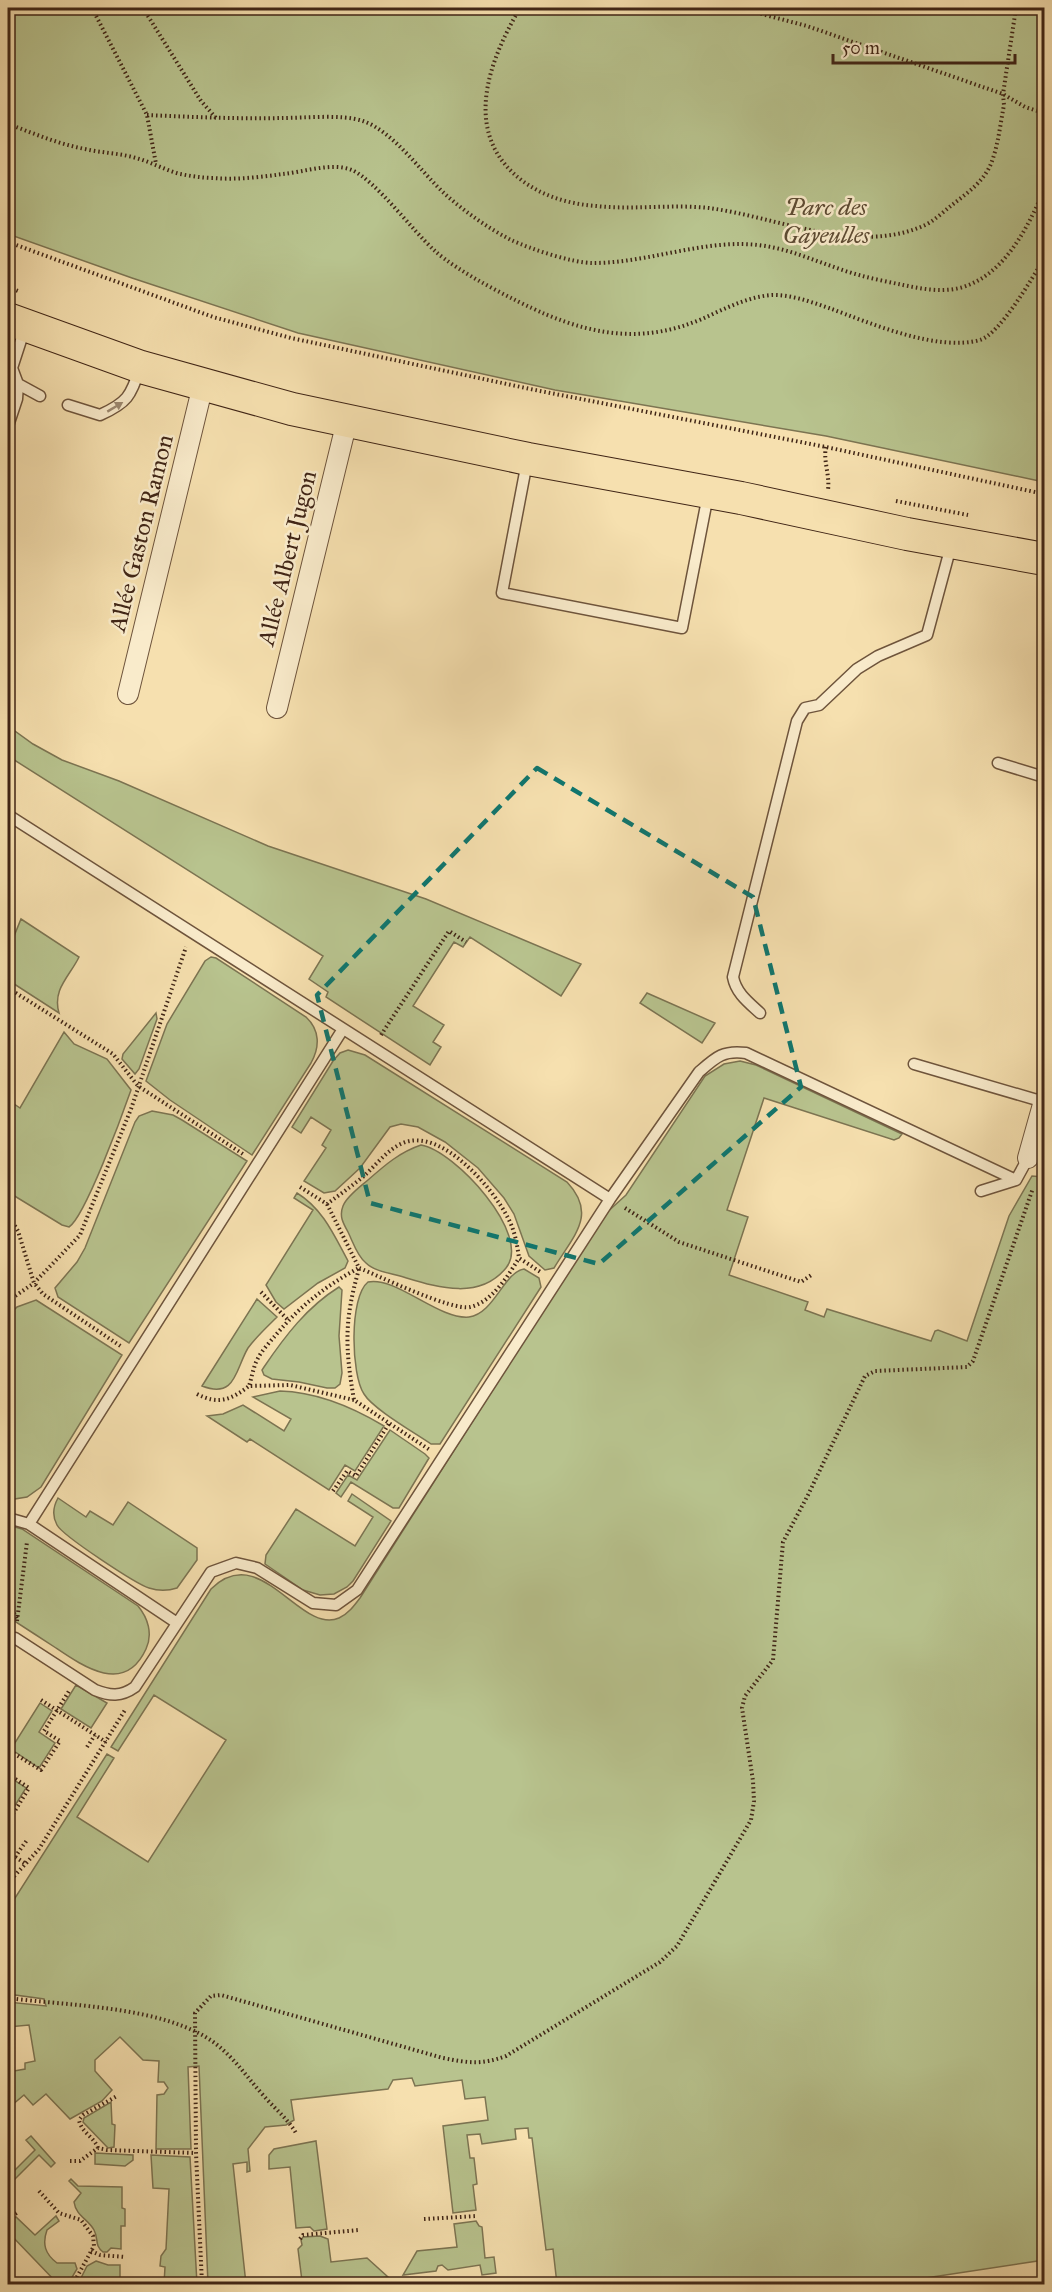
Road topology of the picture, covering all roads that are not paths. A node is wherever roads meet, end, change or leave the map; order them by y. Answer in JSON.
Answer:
{"nodes":[{"id":1,"x":21,"y":313,"type":"edge"},
{"id":2,"x":10,"y":367,"type":"edge"},
{"id":3,"x":141,"y":367,"type":"junction"},
{"id":4,"x":18,"y":384,"type":"junction"},
{"id":5,"x":203,"y":385,"type":"junction"},
{"id":6,"x":40,"y":396,"type":"dead end"},
{"id":7,"x":68,"y":405,"type":"dead end"},
{"id":8,"x":347,"y":421,"type":"junction"},
{"id":9,"x":8,"y":426,"type":"edge"},
{"id":10,"x":528,"y":459,"type":"junction"},
{"id":11,"x":709,"y":492,"type":"junction"},
{"id":12,"x":951,"y":542,"type":"junction"},
{"id":13,"x":1044,"y":559,"type":"edge"},
{"id":14,"x":128,"y":694,"type":"dead end"},
{"id":15,"x":277,"y":708,"type":"dead end"},
{"id":16,"x":998,"y":763,"type":"dead end"},
{"id":17,"x":1044,"y":777,"type":"edge"},
{"id":18,"x":8,"y":815,"type":"edge"},
{"id":19,"x":760,"y":1013,"type":"dead end"},
{"id":20,"x":343,"y":1029,"type":"junction"},
{"id":21,"x":914,"y":1064,"type":"dead end"},
{"id":22,"x":1044,"y":1102,"type":"edge"},
{"id":23,"x":1028,"y":1158,"type":"joint"},
{"id":24,"x":1016,"y":1180,"type":"junction"},
{"id":25,"x":981,"y":1191,"type":"dead end"},
{"id":26,"x":610,"y":1199,"type":"junction"},
{"id":27,"x":8,"y":1518,"type":"edge"},
{"id":28,"x":29,"y":1524,"type":"junction"},
{"id":29,"x":177,"y":1623,"type":"junction"},
{"id":30,"x":15,"y":1638,"type":"road end"}],
"edges":[{"from":1,"to":2,"type":"lane"},
{"from":1,"to":3,"type":"main road"},
{"from":2,"to":4,"type":"lane"},
{"from":3,"to":5,"type":"main road"},
{"from":7,"to":3,"type":"lane","one_way":true},
{"from":4,"to":6,"type":"lane"},
{"from":4,"to":9,"type":"lane"},
{"from":5,"to":8,"type":"main road"},
{"from":5,"to":14,"type":"street","name":"Allée Gaston Ramon"},
{"from":8,"to":10,"type":"main road"},
{"from":8,"to":15,"type":"street","name":"Allée Albert Jugon"},
{"from":10,"to":11,"type":"main road"},
{"from":10,"to":11,"type":"lane"},
{"from":11,"to":12,"type":"main road"},
{"from":12,"to":13,"type":"main road"},
{"from":12,"to":19,"type":"lane"},
{"from":16,"to":17,"type":"lane"},
{"from":18,"to":20,"type":"lane"},
{"from":20,"to":26,"type":"lane"},
{"from":20,"to":28,"type":"lane"},
{"from":21,"to":22,"type":"lane"},
{"from":22,"to":23,"type":"street"},
{"from":23,"to":24,"type":"lane"},
{"from":24,"to":25,"type":"lane"},
{"from":24,"to":26,"type":"lane"},
{"from":26,"to":29,"type":"lane"},
{"from":27,"to":28,"type":"lane"},
{"from":28,"to":29,"type":"lane"},
{"from":29,"to":30,"type":"lane"}]}
